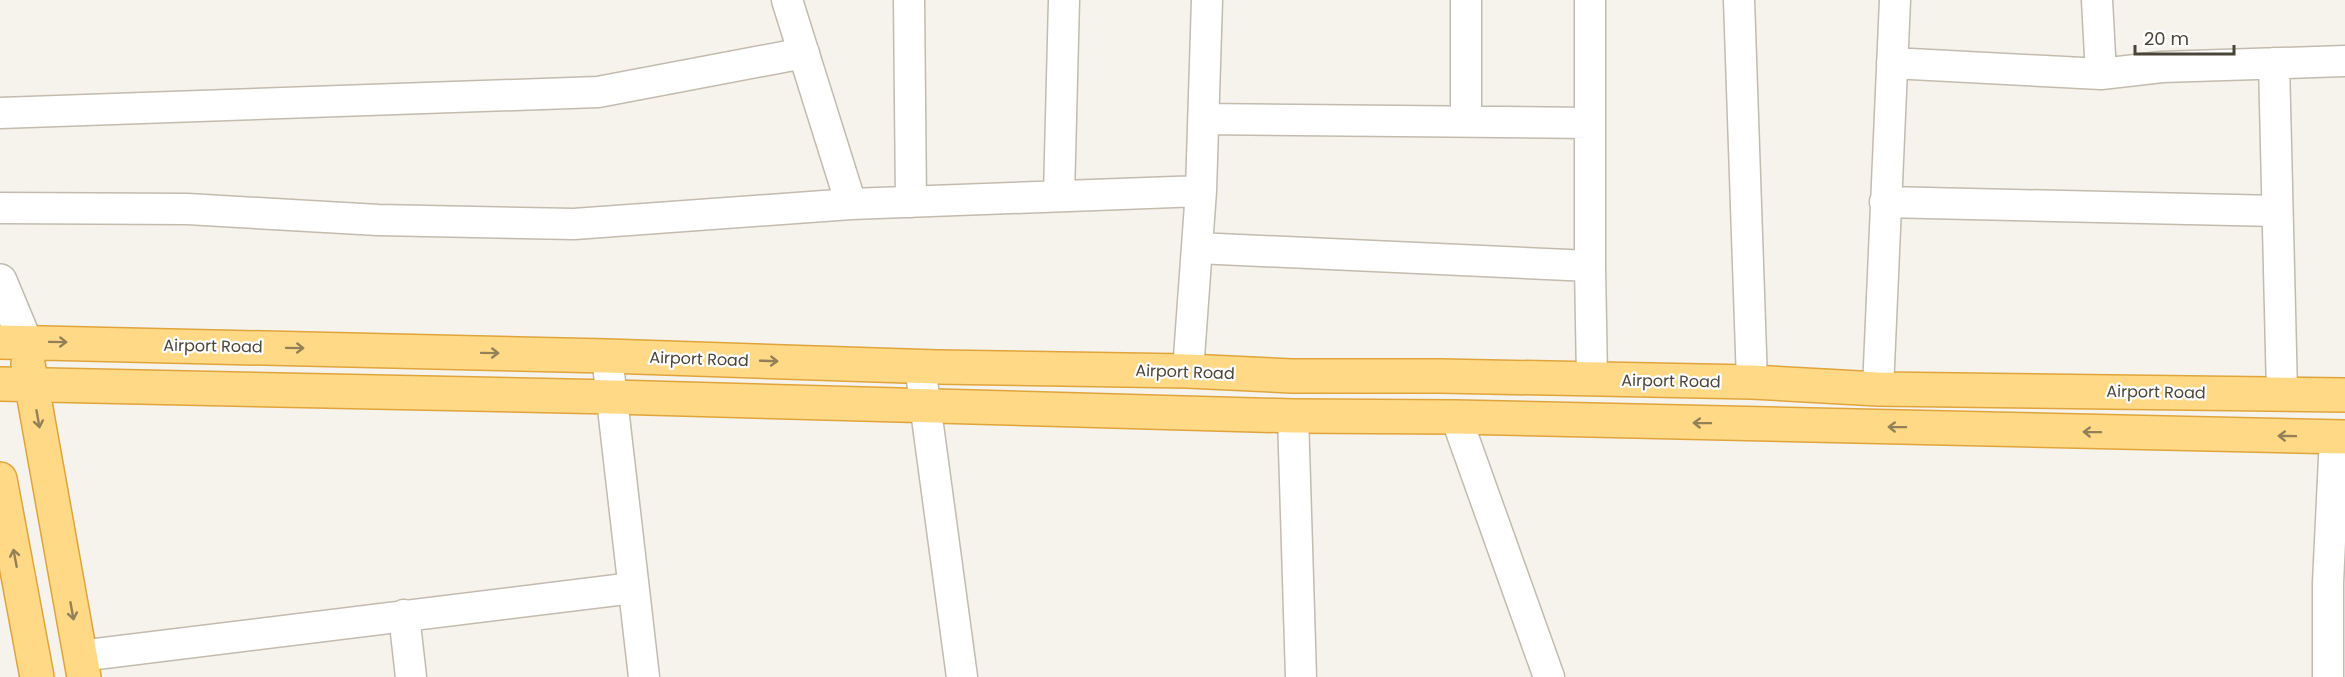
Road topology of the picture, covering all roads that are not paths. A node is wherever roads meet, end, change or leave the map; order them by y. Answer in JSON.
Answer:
{"nodes":[{"id":1,"x":787,"y":0,"type":"edge"},
{"id":2,"x":909,"y":0,"type":"edge"},
{"id":3,"x":1064,"y":0,"type":"edge"},
{"id":4,"x":1208,"y":0,"type":"edge"},
{"id":5,"x":1466,"y":0,"type":"edge"},
{"id":6,"x":1590,"y":0,"type":"edge"},
{"id":7,"x":1739,"y":0,"type":"edge"},
{"id":8,"x":1895,"y":0,"type":"edge"},
{"id":9,"x":2097,"y":0,"type":"edge"},
{"id":10,"x":804,"y":53,"type":"junction"},
{"id":11,"x":2345,"y":60,"type":"edge"},
{"id":12,"x":1892,"y":63,"type":"junction"},
{"id":13,"x":2274,"y":63,"type":"junction"},
{"id":14,"x":2102,"y":74,"type":"junction"},
{"id":15,"x":0,"y":113,"type":"edge"},
{"id":16,"x":1204,"y":119,"type":"junction"},
{"id":17,"x":1466,"y":121,"type":"junction"},
{"id":18,"x":1590,"y":123,"type":"junction"},
{"id":19,"x":1201,"y":191,"type":"junction"},
{"id":20,"x":1059,"y":196,"type":"junction"},
{"id":21,"x":911,"y":202,"type":"junction"},
{"id":22,"x":1886,"y":202,"type":"junction"},
{"id":23,"x":851,"y":204,"type":"junction"},
{"id":24,"x":0,"y":208,"type":"edge"},
{"id":25,"x":2277,"y":211,"type":"junction"},
{"id":26,"x":1197,"y":248,"type":"junction"},
{"id":27,"x":1590,"y":266,"type":"junction"},
{"id":28,"x":0,"y":281,"type":"edge"},
{"id":29,"x":12,"y":341,"type":"edge"},
{"id":30,"x":607,"y":356,"type":"junction"},
{"id":31,"x":920,"y":366,"type":"junction"},
{"id":32,"x":1188,"y":371,"type":"junction"},
{"id":33,"x":1592,"y":379,"type":"junction"},
{"id":34,"x":1752,"y":382,"type":"junction"},
{"id":35,"x":16,"y":384,"type":"edge"},
{"id":36,"x":1878,"y":389,"type":"junction"},
{"id":37,"x":2282,"y":393,"type":"junction"},
{"id":38,"x":2345,"y":396,"type":"edge"},
{"id":39,"x":613,"y":398,"type":"junction"},
{"id":40,"x":925,"y":406,"type":"junction"},
{"id":41,"x":1293,"y":416,"type":"junction"},
{"id":42,"x":1456,"y":417,"type":"junction"},
{"id":43,"x":2340,"y":437,"type":"edge"},
{"id":44,"x":0,"y":479,"type":"edge"},
{"id":45,"x":633,"y":588,"type":"junction"},
{"id":46,"x":404,"y":615,"type":"junction"},
{"id":47,"x":82,"y":666,"type":"edge"},
{"id":48,"x":37,"y":677,"type":"edge"},
{"id":49,"x":411,"y":677,"type":"edge"},
{"id":50,"x":644,"y":677,"type":"edge"},
{"id":51,"x":962,"y":677,"type":"edge"},
{"id":52,"x":1301,"y":677,"type":"edge"},
{"id":53,"x":1549,"y":677,"type":"edge"},
{"id":54,"x":2328,"y":677,"type":"edge"}],
"edges":[{"from":1,"to":10,"type":"street"},
{"from":2,"to":21,"type":"street"},
{"from":3,"to":20,"type":"street"},
{"from":4,"to":16,"type":"street"},
{"from":5,"to":17,"type":"street"},
{"from":6,"to":18,"type":"street"},
{"from":7,"to":34,"type":"street"},
{"from":8,"to":12,"type":"street"},
{"from":9,"to":14,"type":"street"},
{"from":10,"to":15,"type":"street"},
{"from":10,"to":23,"type":"street"},
{"from":11,"to":13,"type":"street"},
{"from":12,"to":14,"type":"street"},
{"from":12,"to":22,"type":"street"},
{"from":13,"to":14,"type":"street"},
{"from":13,"to":25,"type":"street"},
{"from":16,"to":17,"type":"street"},
{"from":16,"to":19,"type":"street"},
{"from":17,"to":18,"type":"street"},
{"from":18,"to":27,"type":"street"},
{"from":19,"to":20,"type":"street"},
{"from":19,"to":26,"type":"street"},
{"from":20,"to":21,"type":"street"},
{"from":21,"to":23,"type":"street"},
{"from":22,"to":25,"type":"street"},
{"from":22,"to":36,"type":"street"},
{"from":23,"to":24,"type":"street"},
{"from":25,"to":37,"type":"street"},
{"from":26,"to":27,"type":"street"},
{"from":26,"to":32,"type":"street"},
{"from":27,"to":33,"type":"street"},
{"from":28,"to":29,"type":"street"},
{"from":29,"to":30,"type":"highway","name":"Airport Road","one_way":true},
{"from":29,"to":35,"type":"highway"},
{"from":30,"to":31,"type":"highway","name":"Airport Road","one_way":true},
{"from":30,"to":39,"type":"street"},
{"from":31,"to":32,"type":"highway","name":"Airport Road"},
{"from":31,"to":40,"type":"street"},
{"from":32,"to":33,"type":"highway","name":"Airport Road"},
{"from":33,"to":34,"type":"highway","name":"Airport Road"},
{"from":34,"to":36,"type":"highway","name":"Airport Road"},
{"from":35,"to":39,"type":"highway"},
{"from":35,"to":47,"type":"highway","one_way":true},
{"from":36,"to":37,"type":"highway","name":"Airport Road"},
{"from":37,"to":38,"type":"highway","name":"Airport Road"},
{"from":39,"to":40,"type":"highway"},
{"from":39,"to":45,"type":"street"},
{"from":40,"to":41,"type":"highway"},
{"from":40,"to":51,"type":"street"},
{"from":41,"to":42,"type":"highway"},
{"from":41,"to":52,"type":"street"},
{"from":43,"to":42,"type":"highway","one_way":true},
{"from":42,"to":53,"type":"street"},
{"from":43,"to":54,"type":"street"},
{"from":48,"to":44,"type":"highway","one_way":true},
{"from":45,"to":46,"type":"street"},
{"from":45,"to":50,"type":"street"},
{"from":46,"to":47,"type":"street"},
{"from":46,"to":49,"type":"street"}]}
